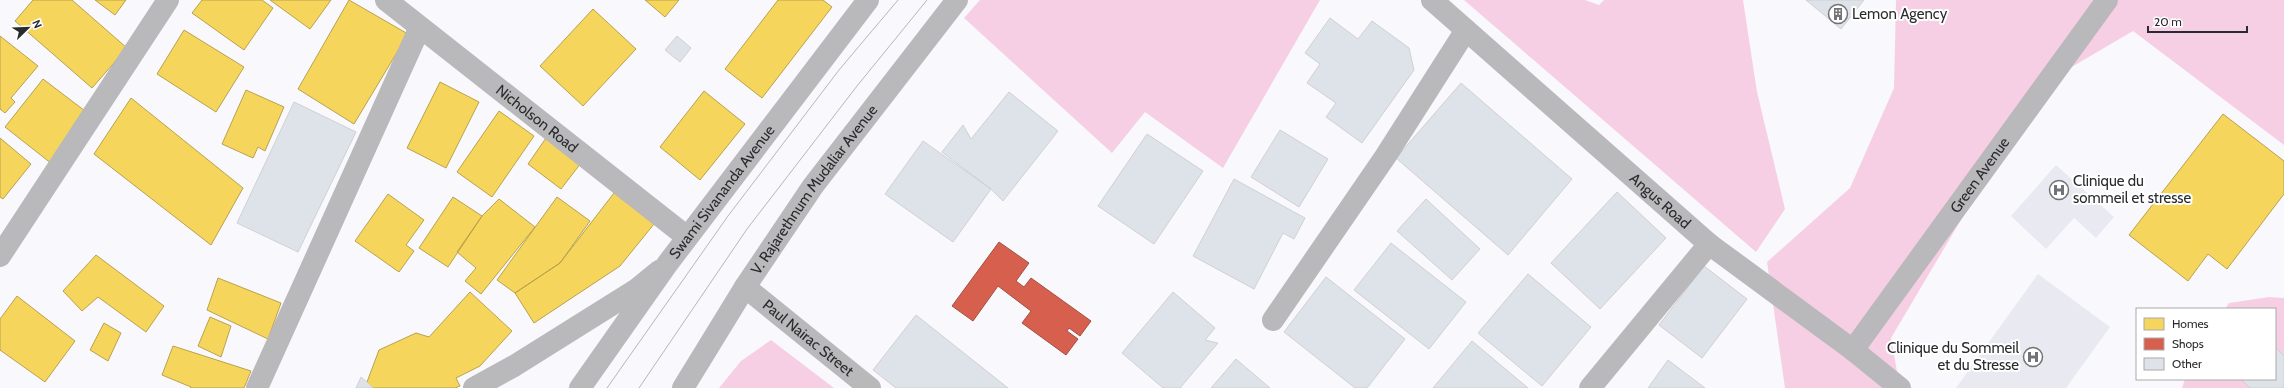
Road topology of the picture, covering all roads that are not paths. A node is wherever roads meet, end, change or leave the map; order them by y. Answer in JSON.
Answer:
{"nodes":[{"id":1,"x":168,"y":0,"type":"edge"},
{"id":2,"x":386,"y":0,"type":"edge"},
{"id":3,"x":868,"y":0,"type":"edge"},
{"id":4,"x":956,"y":0,"type":"edge"},
{"id":5,"x":1432,"y":0,"type":"edge"},
{"id":6,"x":2107,"y":0,"type":"edge"},
{"id":7,"x":420,"y":27,"type":"junction"},
{"id":8,"x":1466,"y":30,"type":"junction"},
{"id":9,"x":687,"y":237,"type":"junction"},
{"id":10,"x":1709,"y":244,"type":"junction"},
{"id":11,"x":0,"y":256,"type":"edge"},
{"id":12,"x":668,"y":263,"type":"junction"},
{"id":13,"x":745,"y":287,"type":"junction"},
{"id":14,"x":1273,"y":320,"type":"dead end"},
{"id":15,"x":1853,"y":350,"type":"junction"},
{"id":16,"x":257,"y":388,"type":"edge"},
{"id":17,"x":474,"y":388,"type":"edge"},
{"id":18,"x":580,"y":388,"type":"edge"},
{"id":19,"x":683,"y":388,"type":"edge"},
{"id":20,"x":870,"y":388,"type":"edge"},
{"id":21,"x":1590,"y":388,"type":"edge"},
{"id":22,"x":1900,"y":388,"type":"edge"}],
"edges":[{"from":1,"to":11,"type":"street"},
{"from":2,"to":7,"type":"street","name":"Nicholson Road"},
{"from":3,"to":9,"type":"street","name":"Swami Sivananda Avenue"},
{"from":4,"to":13,"type":"street","name":"V. Rajarethnum Mudaliar Avenue"},
{"from":5,"to":8,"type":"street","name":"Angus Road"},
{"from":6,"to":15,"type":"street","name":"Green Avenue"},
{"from":7,"to":9,"type":"street","name":"Nicholson Road"},
{"from":7,"to":16,"type":"street"},
{"from":8,"to":10,"type":"street","name":"Angus Road"},
{"from":8,"to":14,"type":"street"},
{"from":9,"to":12,"type":"street","name":"Swami Sivananda Avenue"},
{"from":10,"to":15,"type":"street","name":"Angus Road"},
{"from":10,"to":21,"type":"street"},
{"from":12,"to":17,"type":"street"},
{"from":12,"to":18,"type":"street","name":"Swami Sivananda Avenue"},
{"from":13,"to":19,"type":"street","name":"V. Rajarethnum Mudaliar Avenue"},
{"from":13,"to":20,"type":"street","name":"Paul Nairac Street"},
{"from":15,"to":22,"type":"street","name":"Angus Road"}]}
